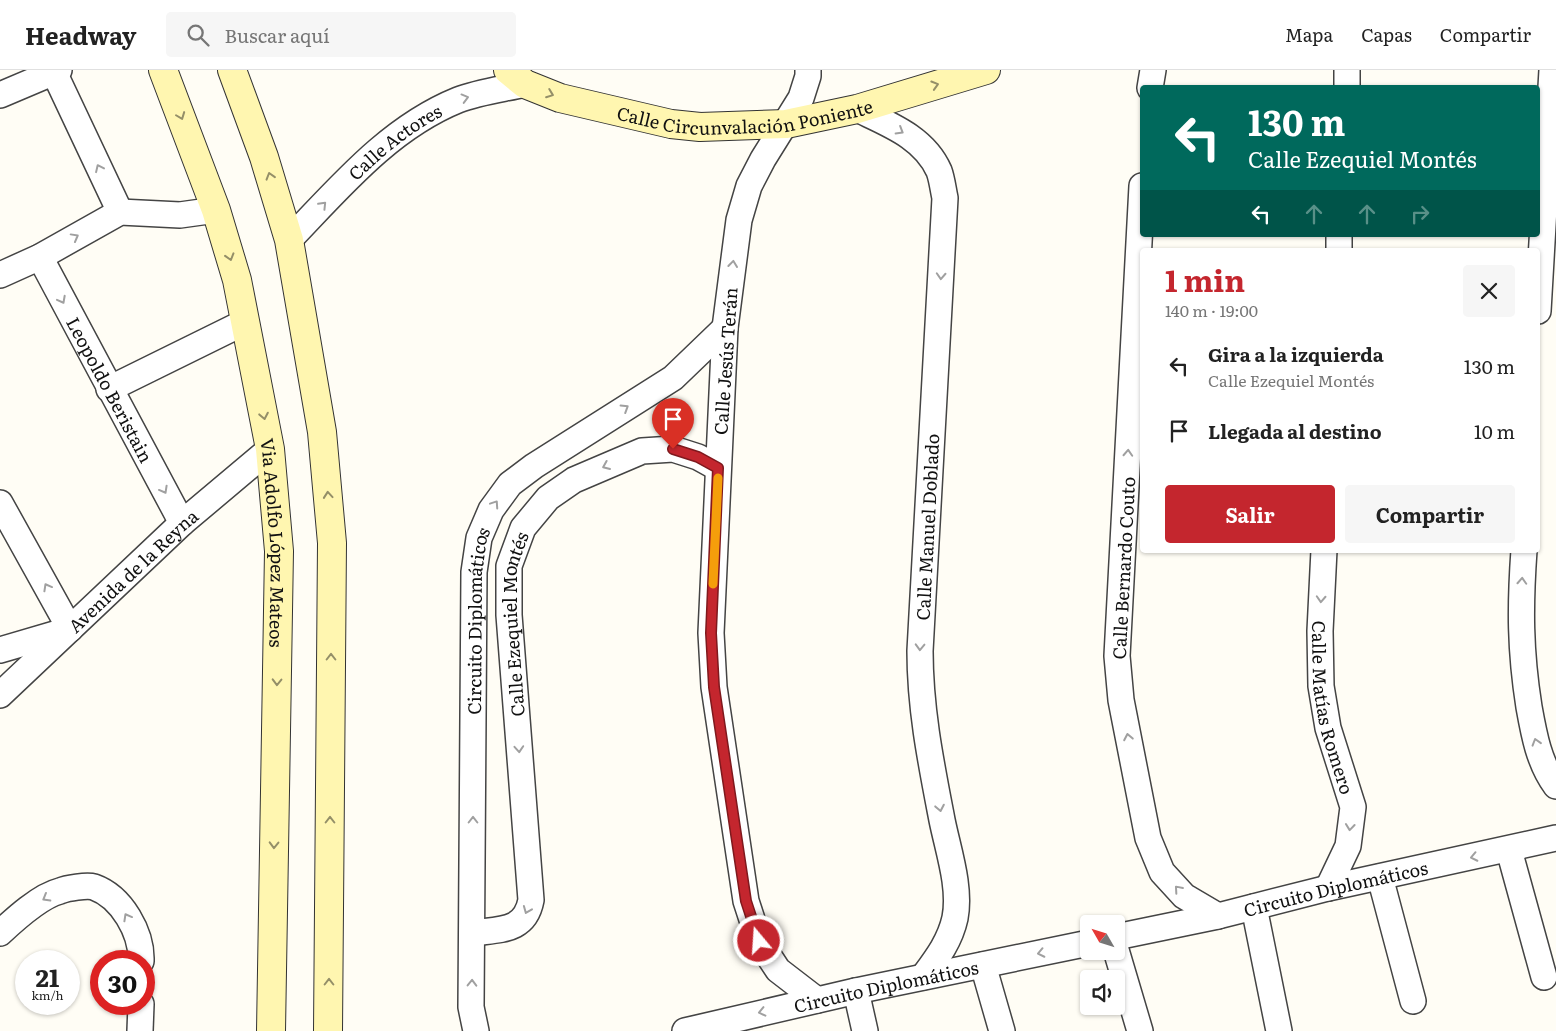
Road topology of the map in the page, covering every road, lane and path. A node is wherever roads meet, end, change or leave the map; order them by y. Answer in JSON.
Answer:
{"nodes":[{"id":1,"x":164,"y":70,"type":"edge"},
{"id":2,"x":232,"y":70,"type":"edge"},
{"id":3,"x":808,"y":70,"type":"edge"},
{"id":4,"x":986,"y":70,"type":"edge"},
{"id":5,"x":1153,"y":70,"type":"edge"},
{"id":6,"x":1346,"y":70,"type":"edge"},
{"id":7,"x":1552,"y":70,"type":"edge"},
{"id":8,"x":55,"y":71,"type":"edge"},
{"id":9,"x":516,"y":77,"type":"edge"},
{"id":10,"x":1150,"y":85,"type":"edge"},
{"id":11,"x":1347,"y":85,"type":"edge"},
{"id":12,"x":0,"y":95,"type":"edge"},
{"id":13,"x":857,"y":109,"type":"junction"},
{"id":14,"x":786,"y":124,"type":"junction"},
{"id":15,"x":216,"y":210,"type":"junction"},
{"id":16,"x":120,"y":212,"type":"junction"},
{"id":17,"x":1140,"y":224,"type":"edge"},
{"id":18,"x":289,"y":240,"type":"junction"},
{"id":19,"x":40,"y":257,"type":"junction"},
{"id":20,"x":0,"y":275,"type":"edge"},
{"id":21,"x":1540,"y":277,"type":"edge"},
{"id":22,"x":245,"y":322,"type":"junction"},
{"id":23,"x":725,"y":328,"type":"junction"},
{"id":24,"x":109,"y":389,"type":"junction"},
{"id":25,"x":270,"y":449,"type":"junction"},
{"id":26,"x":718,"y":468,"type":"junction"},
{"id":27,"x":0,"y":503,"type":"edge"},
{"id":28,"x":182,"y":522,"type":"junction"},
{"id":29,"x":1324,"y":553,"type":"edge"},
{"id":30,"x":1524,"y":553,"type":"edge"},
{"id":31,"x":70,"y":629,"type":"junction"},
{"id":32,"x":0,"y":650,"type":"edge"},
{"id":33,"x":0,"y":695,"type":"edge"},
{"id":34,"x":1556,"y":786,"type":"edge"},
{"id":35,"x":1556,"y":838,"type":"edge"},
{"id":36,"x":1509,"y":850,"type":"junction"},
{"id":37,"x":1380,"y":877,"type":"junction"},
{"id":38,"x":1328,"y":888,"type":"junction"},
{"id":39,"x":1254,"y":906,"type":"junction"},
{"id":40,"x":1218,"y":916,"type":"junction"},
{"id":41,"x":0,"y":933,"type":"edge"},
{"id":42,"x":473,"y":933,"type":"junction"},
{"id":43,"x":1125,"y":935,"type":"edge"},
{"id":44,"x":1080,"y":945,"type":"edge"},
{"id":45,"x":140,"y":950,"type":"edge"},
{"id":46,"x":1119,"y":960,"type":"edge"},
{"id":47,"x":984,"y":965,"type":"junction"},
{"id":48,"x":1544,"y":976,"type":"dead end"},
{"id":49,"x":924,"y":978,"type":"junction"},
{"id":50,"x":856,"y":991,"type":"junction"},
{"id":51,"x":817,"y":1000,"type":"junction"},
{"id":52,"x":1413,"y":1001,"type":"dead end"},
{"id":53,"x":141,"y":1015,"type":"edge"},
{"id":54,"x":724,"y":1026,"type":"edge"},
{"id":55,"x":140,"y":1031,"type":"edge"},
{"id":56,"x":272,"y":1031,"type":"edge"},
{"id":57,"x":328,"y":1031,"type":"edge"},
{"id":58,"x":476,"y":1031,"type":"edge"},
{"id":59,"x":685,"y":1031,"type":"edge"},
{"id":60,"x":865,"y":1031,"type":"edge"},
{"id":61,"x":1002,"y":1031,"type":"edge"},
{"id":62,"x":1140,"y":1031,"type":"edge"},
{"id":63,"x":1279,"y":1031,"type":"edge"}],
"edges":[{"from":1,"to":15,"type":"main road","name":"Via Adolfo López Mateos","one_way":true},
{"from":18,"to":2,"type":"main road","one_way":true},
{"from":3,"to":14,"type":"street","name":"Calle Jesús Terán"},
{"from":13,"to":4,"type":"main road","name":"Calle Circunvalación Poniente","one_way":true},
{"from":5,"to":10,"type":"street"},
{"from":6,"to":11,"type":"street"},
{"from":7,"to":21,"type":"street"},
{"from":8,"to":12,"type":"street"},
{"from":16,"to":8,"type":"street","one_way":true},
{"from":9,"to":14,"type":"main road","name":"Calle Circunvalación Poniente","one_way":true},
{"from":18,"to":9,"type":"street","name":"Calle Actores","one_way":true},
{"from":13,"to":14,"type":"main road","name":"Calle Circunvalación Poniente"},
{"from":13,"to":49,"type":"street","name":"Calle Manuel Doblado","one_way":true},
{"from":23,"to":14,"type":"street","name":"Calle Jesús Terán","one_way":true},
{"from":15,"to":16,"type":"street"},
{"from":15,"to":22,"type":"main road","name":"Via Adolfo López Mateos","one_way":true},
{"from":19,"to":16,"type":"street","one_way":true},
{"from":40,"to":17,"type":"street","name":"Calle Bernardo Couto","one_way":true},
{"from":57,"to":18,"type":"main road","one_way":true},
{"from":19,"to":20,"type":"street"},
{"from":19,"to":24,"type":"street","name":"Leopoldo Beristain","one_way":true},
{"from":22,"to":24,"type":"street"},
{"from":22,"to":25,"type":"main road","name":"Via Adolfo López Mateos","one_way":true},
{"from":23,"to":26,"type":"street","name":"Calle Jesús Terán"},
{"from":42,"to":23,"type":"street","name":"Circuito Diplomáticos","one_way":true},
{"from":24,"to":28,"type":"street","name":"Leopoldo Beristain","one_way":true},
{"from":25,"to":28,"type":"street","name":"Avenida de la Reyna"},
{"from":25,"to":56,"type":"main road","name":"Via Adolfo López Mateos","one_way":true},
{"from":26,"to":42,"type":"street","name":"Calle Ezequiel Montés","one_way":true},
{"from":26,"to":51,"type":"street","name":"Calle Jesús Terán"},
{"from":31,"to":27,"type":"street","one_way":true},
{"from":28,"to":31,"type":"street","name":"Avenida de la Reyna"},
{"from":29,"to":38,"type":"street","name":"Calle Matías Romero","one_way":true},
{"from":34,"to":30,"type":"street","one_way":true},
{"from":31,"to":32,"type":"street"},
{"from":31,"to":33,"type":"street","name":"Avenida de la Reyna"},
{"from":35,"to":36,"type":"street","name":"Circuito Diplomáticos"},
{"from":36,"to":37,"type":"street","name":"Circuito Diplomáticos","one_way":true},
{"from":36,"to":48,"type":"street"},
{"from":37,"to":38,"type":"street","name":"Circuito Diplomáticos"},
{"from":37,"to":52,"type":"street"},
{"from":38,"to":39,"type":"street","name":"Circuito Diplomáticos"},
{"from":39,"to":40,"type":"street","name":"Circuito Diplomáticos"},
{"from":39,"to":63,"type":"street"},
{"from":40,"to":43,"type":"street","name":"Circuito Diplomáticos"},
{"from":45,"to":41,"type":"street","one_way":true},
{"from":58,"to":42,"type":"street","name":"Circuito Diplomáticos","one_way":true},
{"from":44,"to":47,"type":"street","name":"Circuito Diplomáticos","one_way":true},
{"from":46,"to":62,"type":"street"},
{"from":47,"to":49,"type":"street","name":"Circuito Diplomáticos"},
{"from":47,"to":61,"type":"street"},
{"from":49,"to":50,"type":"street","name":"Circuito Diplomáticos"},
{"from":50,"to":51,"type":"street","name":"Circuito Diplomáticos"},
{"from":50,"to":60,"type":"street"},
{"from":51,"to":54,"type":"street","name":"Circuito Diplomáticos","one_way":true},
{"from":53,"to":55,"type":"street"},
{"from":54,"to":59,"type":"street","name":"Circuito Diplomáticos"}]}
